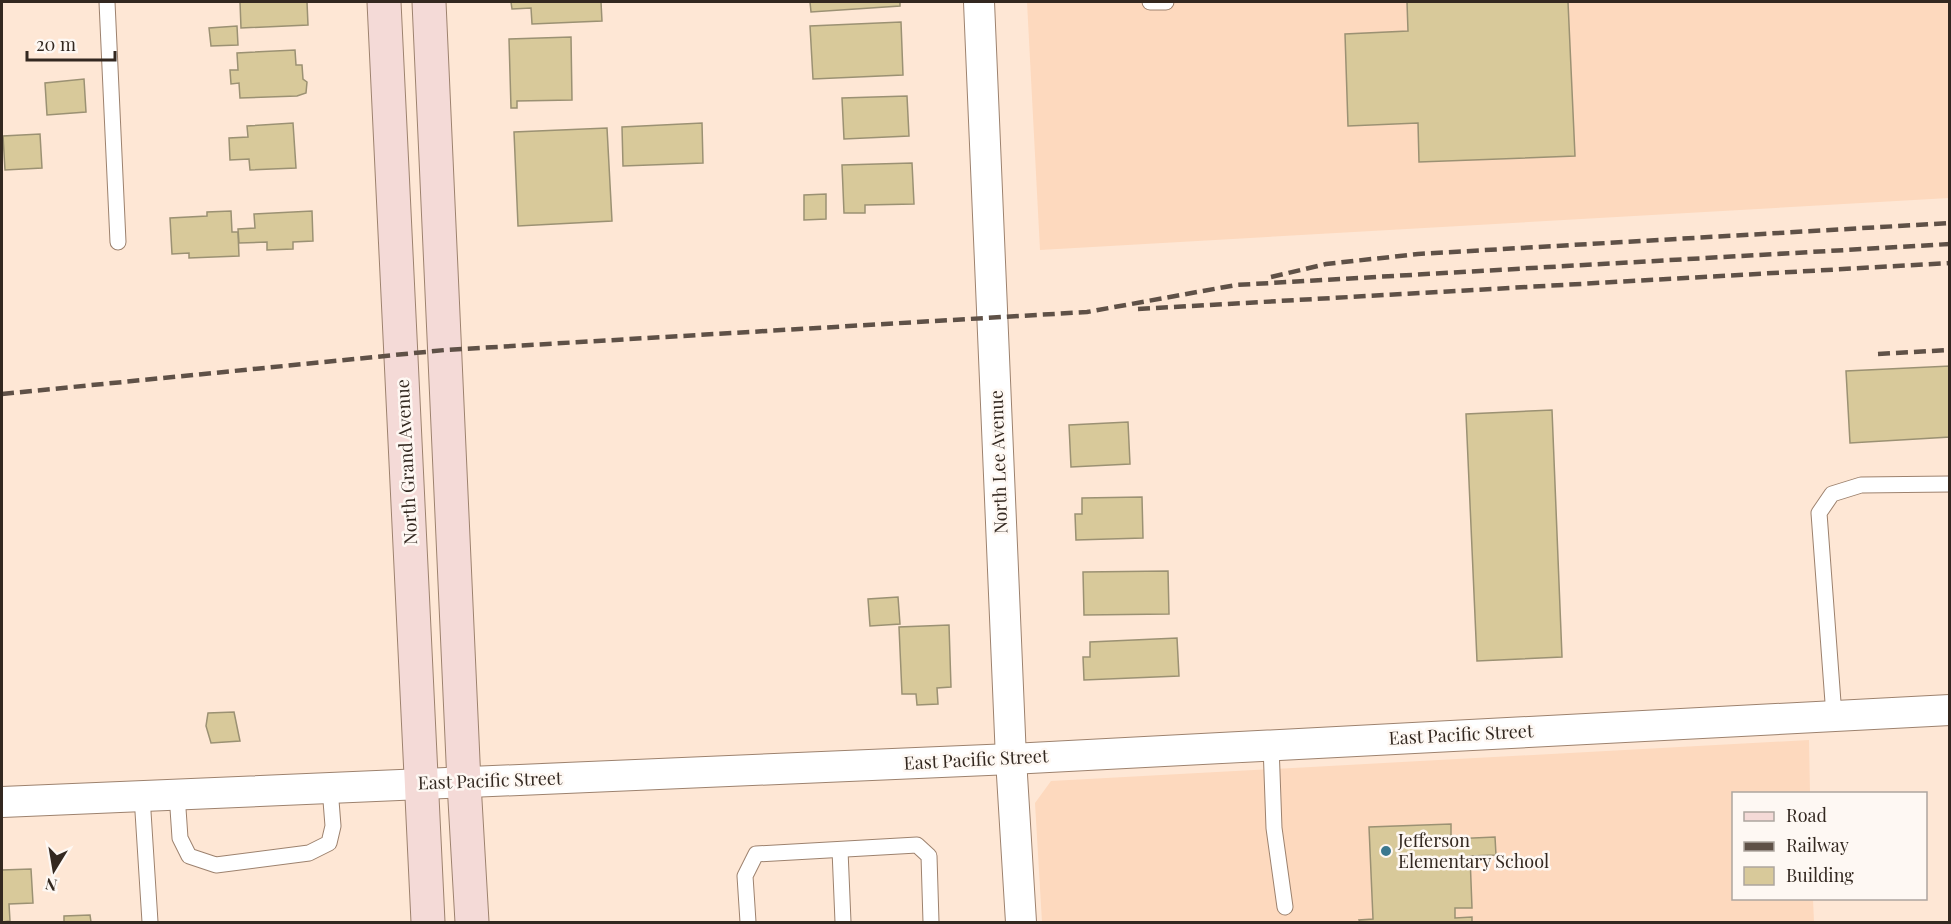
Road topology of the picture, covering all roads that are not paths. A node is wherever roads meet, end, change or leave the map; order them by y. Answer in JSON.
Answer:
{"nodes":[{"id":1,"x":107,"y":2,"type":"edge"},
{"id":2,"x":384,"y":2,"type":"edge"},
{"id":3,"x":429,"y":2,"type":"edge"},
{"id":4,"x":980,"y":2,"type":"edge"},
{"id":5,"x":1150,"y":2,"type":"edge"},
{"id":6,"x":1166,"y":2,"type":"edge"},
{"id":7,"x":118,"y":242,"type":"dead end"},
{"id":8,"x":1950,"y":484,"type":"edge"},
{"id":9,"x":1950,"y":710,"type":"edge"},
{"id":10,"x":1834,"y":716,"type":"junction"},
{"id":11,"x":1271,"y":745,"type":"junction"},
{"id":12,"x":1011,"y":759,"type":"junction"},
{"id":13,"x":464,"y":783,"type":"junction"},
{"id":14,"x":421,"y":784,"type":"junction"},
{"id":15,"x":330,"y":788,"type":"junction"},
{"id":16,"x":177,"y":794,"type":"junction"},
{"id":17,"x":142,"y":796,"type":"junction"},
{"id":18,"x":2,"y":802,"type":"edge"},
{"id":19,"x":840,"y":850,"type":"junction"},
{"id":20,"x":1285,"y":907,"type":"dead end"},
{"id":21,"x":150,"y":922,"type":"edge"},
{"id":22,"x":428,"y":922,"type":"edge"},
{"id":23,"x":472,"y":922,"type":"edge"},
{"id":24,"x":748,"y":922,"type":"edge"},
{"id":25,"x":843,"y":922,"type":"edge"},
{"id":26,"x":931,"y":922,"type":"edge"},
{"id":27,"x":1021,"y":922,"type":"edge"}],
"edges":[{"from":1,"to":7,"type":"lane"},
{"from":2,"to":14,"type":"main road","name":"North Grand Avenue"},
{"from":3,"to":13,"type":"main road"},
{"from":4,"to":12,"type":"street","name":"North Lee Avenue"},
{"from":5,"to":6,"type":"lane"},
{"from":8,"to":10,"type":"lane"},
{"from":9,"to":10,"type":"street","name":"East Pacific Street"},
{"from":10,"to":11,"type":"street","name":"East Pacific Street"},
{"from":11,"to":12,"type":"street","name":"East Pacific Street"},
{"from":11,"to":20,"type":"lane"},
{"from":12,"to":13,"type":"street","name":"East Pacific Street"},
{"from":12,"to":27,"type":"street","name":"North Lee Avenue"},
{"from":13,"to":14,"type":"street","name":"East Pacific Street"},
{"from":13,"to":23,"type":"main road"},
{"from":14,"to":15,"type":"street","name":"East Pacific Street"},
{"from":14,"to":22,"type":"main road","name":"North Grand Avenue"},
{"from":15,"to":16,"type":"street","name":"East Pacific Street"},
{"from":15,"to":16,"type":"lane"},
{"from":16,"to":17,"type":"street","name":"East Pacific Street"},
{"from":17,"to":18,"type":"street","name":"East Pacific Street"},
{"from":17,"to":21,"type":"lane"},
{"from":19,"to":24,"type":"lane"},
{"from":19,"to":25,"type":"lane"},
{"from":19,"to":26,"type":"lane"}]}
